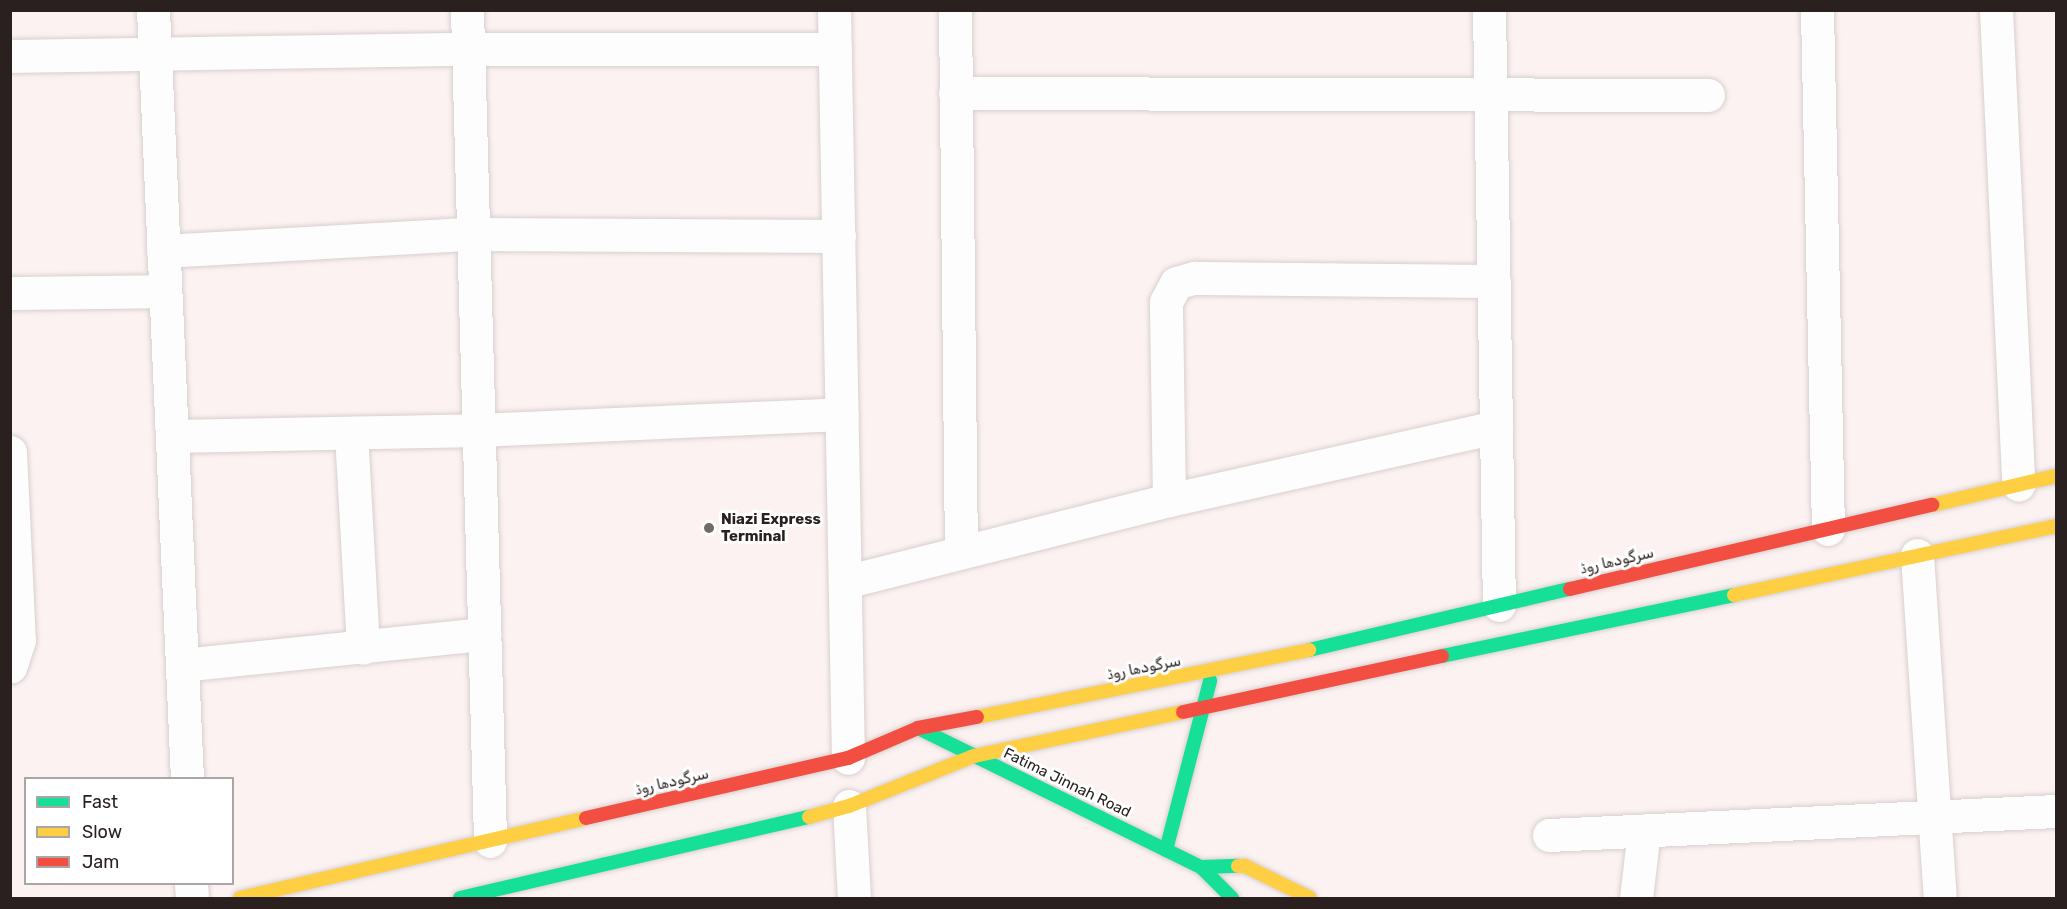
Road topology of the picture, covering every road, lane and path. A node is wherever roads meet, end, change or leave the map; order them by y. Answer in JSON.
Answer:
{"nodes":[{"id":1,"x":153,"y":10,"type":"edge"},
{"id":2,"x":467,"y":10,"type":"edge"},
{"id":3,"x":834,"y":10,"type":"edge"},
{"id":4,"x":955,"y":10,"type":"edge"},
{"id":5,"x":1489,"y":10,"type":"edge"},
{"id":6,"x":1817,"y":10,"type":"edge"},
{"id":7,"x":1996,"y":10,"type":"edge"},
{"id":8,"x":468,"y":49,"type":"junction"},
{"id":9,"x":835,"y":49,"type":"junction"},
{"id":10,"x":155,"y":53,"type":"junction"},
{"id":11,"x":10,"y":56,"type":"edge"},
{"id":12,"x":955,"y":93,"type":"junction"},
{"id":13,"x":1490,"y":94,"type":"junction"},
{"id":14,"x":1708,"y":95,"type":"dead end"},
{"id":15,"x":471,"y":234,"type":"junction"},
{"id":16,"x":838,"y":236,"type":"junction"},
{"id":17,"x":163,"y":251,"type":"junction"},
{"id":18,"x":1494,"y":281,"type":"junction"},
{"id":19,"x":165,"y":291,"type":"junction"},
{"id":20,"x":10,"y":293,"type":"edge"},
{"id":21,"x":842,"y":414,"type":"junction"},
{"id":22,"x":1496,"y":427,"type":"junction"},
{"id":23,"x":478,"y":430,"type":"junction"},
{"id":24,"x":351,"y":433,"type":"junction"},
{"id":25,"x":172,"y":436,"type":"junction"},
{"id":26,"x":10,"y":452,"type":"edge"},
{"id":27,"x":2056,"y":476,"type":"edge"},
{"id":28,"x":2018,"y":484,"type":"junction"},
{"id":29,"x":1169,"y":500,"type":"junction"},
{"id":30,"x":2056,"y":526,"type":"edge"},
{"id":31,"x":1828,"y":529,"type":"junction"},
{"id":32,"x":961,"y":552,"type":"junction"},
{"id":33,"x":1917,"y":555,"type":"junction"},
{"id":34,"x":845,"y":582,"type":"junction"},
{"id":35,"x":1499,"y":605,"type":"junction"},
{"id":36,"x":484,"y":634,"type":"junction"},
{"id":37,"x":363,"y":648,"type":"junction"},
{"id":38,"x":182,"y":665,"type":"junction"},
{"id":39,"x":10,"y":667,"type":"edge"},
{"id":40,"x":1213,"y":672,"type":"junction"},
{"id":41,"x":1203,"y":709,"type":"junction"},
{"id":42,"x":918,"y":728,"type":"junction"},
{"id":43,"x":974,"y":756,"type":"junction"},
{"id":44,"x":848,"y":758,"type":"junction"},
{"id":45,"x":187,"y":777,"type":"edge"},
{"id":46,"x":849,"y":806,"type":"junction"},
{"id":47,"x":2056,"y":811,"type":"edge"},
{"id":48,"x":1933,"y":817,"type":"junction"},
{"id":49,"x":1644,"y":830,"type":"junction"},
{"id":50,"x":1549,"y":835,"type":"dead end"},
{"id":51,"x":490,"y":841,"type":"junction"},
{"id":52,"x":1166,"y":850,"type":"junction"},
{"id":53,"x":1201,"y":867,"type":"junction"},
{"id":54,"x":240,"y":898,"type":"edge"},
{"id":55,"x":460,"y":898,"type":"edge"},
{"id":56,"x":854,"y":898,"type":"edge"},
{"id":57,"x":1232,"y":898,"type":"edge"},
{"id":58,"x":1310,"y":898,"type":"edge"},
{"id":59,"x":1636,"y":898,"type":"edge"},
{"id":60,"x":1940,"y":898,"type":"edge"}],
"edges":[{"from":1,"to":10,"type":"street"},
{"from":2,"to":8,"type":"street"},
{"from":3,"to":9,"type":"street"},
{"from":4,"to":12,"type":"street"},
{"from":5,"to":13,"type":"street"},
{"from":6,"to":31,"type":"street"},
{"from":7,"to":28,"type":"street"},
{"from":8,"to":9,"type":"street"},
{"from":8,"to":10,"type":"street"},
{"from":8,"to":15,"type":"street"},
{"from":9,"to":16,"type":"street"},
{"from":10,"to":11,"type":"street"},
{"from":10,"to":17,"type":"street"},
{"from":12,"to":13,"type":"street"},
{"from":12,"to":32,"type":"street"},
{"from":13,"to":14,"type":"street"},
{"from":13,"to":18,"type":"street"},
{"from":15,"to":16,"type":"street"},
{"from":15,"to":17,"type":"street"},
{"from":15,"to":23,"type":"street"},
{"from":16,"to":21,"type":"street"},
{"from":17,"to":19,"type":"street"},
{"from":18,"to":22,"type":"street"},
{"from":18,"to":29,"type":"street"},
{"from":19,"to":20,"type":"street"},
{"from":19,"to":25,"type":"street"},
{"from":21,"to":23,"type":"street"},
{"from":21,"to":34,"type":"street"},
{"from":22,"to":29,"type":"street"},
{"from":22,"to":35,"type":"street"},
{"from":23,"to":24,"type":"street"},
{"from":23,"to":36,"type":"street"},
{"from":24,"to":25,"type":"street"},
{"from":24,"to":37,"type":"street"},
{"from":25,"to":38,"type":"street"},
{"from":26,"to":39,"type":"street"},
{"from":27,"to":28,"type":"main road","name":"سرگودھا روڈ"},
{"from":28,"to":31,"type":"main road","name":"سرگودھا روڈ"},
{"from":29,"to":32,"type":"street"},
{"from":30,"to":33,"type":"main road"},
{"from":31,"to":35,"type":"main road","name":"سرگودھا روڈ"},
{"from":32,"to":34,"type":"street"},
{"from":33,"to":41,"type":"main road"},
{"from":33,"to":48,"type":"street"},
{"from":34,"to":44,"type":"street"},
{"from":35,"to":40,"type":"main road","name":"سرگودھا روڈ"},
{"from":36,"to":37,"type":"street"},
{"from":36,"to":51,"type":"street"},
{"from":37,"to":38,"type":"street"},
{"from":38,"to":45,"type":"street"},
{"from":40,"to":41,"type":"main road"},
{"from":40,"to":42,"type":"main road","name":"سرگودھا روڈ"},
{"from":41,"to":43,"type":"main road"},
{"from":41,"to":52,"type":"main road"},
{"from":42,"to":43,"type":"main road","name":"Fatima Jinnah Road"},
{"from":42,"to":44,"type":"main road","name":"سرگودھا روڈ"},
{"from":43,"to":46,"type":"main road"},
{"from":43,"to":52,"type":"main road","name":"Fatima Jinnah Road"},
{"from":44,"to":51,"type":"main road","name":"سرگودھا روڈ"},
{"from":46,"to":55,"type":"main road"},
{"from":46,"to":56,"type":"street"},
{"from":47,"to":48,"type":"street"},
{"from":48,"to":49,"type":"street"},
{"from":48,"to":60,"type":"street"},
{"from":49,"to":50,"type":"street"},
{"from":49,"to":59,"type":"street"},
{"from":51,"to":54,"type":"main road","name":"سرگودھا روڈ"},
{"from":52,"to":53,"type":"main road","name":"Fatima Jinnah Road"},
{"from":53,"to":57,"type":"main road","name":"Fatima Jinnah Road"},
{"from":53,"to":58,"type":"main road","name":"Fatima Jinnah Road"}]}
